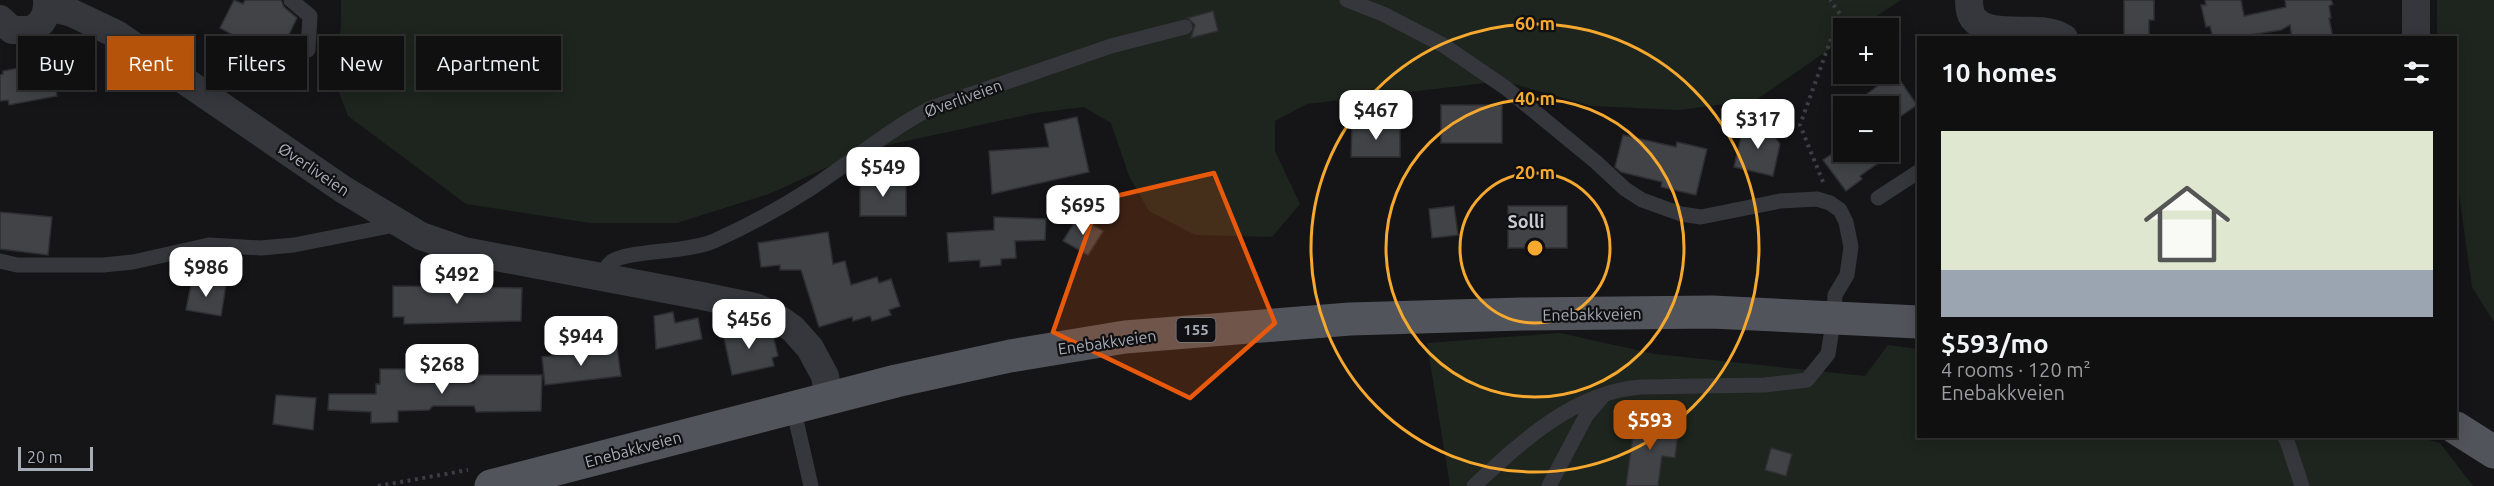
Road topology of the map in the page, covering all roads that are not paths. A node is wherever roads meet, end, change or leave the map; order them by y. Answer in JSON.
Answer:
{"nodes":[{"id":1,"x":291,"y":0,"type":"edge"},
{"id":2,"x":1347,"y":0,"type":"edge"},
{"id":3,"x":1969,"y":0,"type":"edge"},
{"id":4,"x":2416,"y":0,"type":"edge"},
{"id":5,"x":47,"y":4,"type":"edge"},
{"id":6,"x":0,"y":19,"type":"edge"},
{"id":7,"x":1185,"y":27,"type":"dead end"},
{"id":8,"x":2059,"y":36,"type":"edge"},
{"id":9,"x":2416,"y":36,"type":"edge"},
{"id":10,"x":308,"y":50,"type":"dead end"},
{"id":11,"x":1917,"y":173,"type":"edge"},
{"id":12,"x":1878,"y":198,"type":"dead end"},
{"id":13,"x":400,"y":224,"type":"junction"},
{"id":14,"x":0,"y":261,"type":"edge"},
{"id":15,"x":603,"y":278,"type":"junction"},
{"id":16,"x":1834,"y":317,"type":"junction"},
{"id":17,"x":1917,"y":322,"type":"edge"},
{"id":18,"x":1604,"y":394,"type":"junction"},
{"id":19,"x":829,"y":398,"type":"junction"},
{"id":20,"x":793,"y":407,"type":"junction"},
{"id":21,"x":2457,"y":429,"type":"edge"},
{"id":22,"x":2285,"y":438,"type":"edge"},
{"id":23,"x":2494,"y":452,"type":"edge"},
{"id":24,"x":491,"y":486,"type":"edge"},
{"id":25,"x":811,"y":486,"type":"edge"},
{"id":26,"x":1474,"y":486,"type":"edge"},
{"id":27,"x":1549,"y":486,"type":"edge"},
{"id":28,"x":2302,"y":486,"type":"edge"}],
"edges":[{"from":1,"to":10,"type":"lane"},
{"from":2,"to":16,"type":"lane"},
{"from":3,"to":8,"type":"street"},
{"from":4,"to":9,"type":"street"},
{"from":5,"to":6,"type":"street","name":"Øverliveien"},
{"from":5,"to":13,"type":"street","name":"Øverliveien"},
{"from":7,"to":15,"type":"lane","name":"Øverliveien"},
{"from":11,"to":12,"type":"lane"},
{"from":13,"to":14,"type":"lane"},
{"from":13,"to":15,"type":"street","name":"Øverliveien"},
{"from":15,"to":19,"type":"street","name":"Øverliveien"},
{"from":16,"to":17,"type":"main road","name":"Enebakkveien","number":"155"},
{"from":16,"to":18,"type":"lane"},
{"from":16,"to":19,"type":"main road","name":"Enebakkveien","number":"155"},
{"from":18,"to":26,"type":"lane"},
{"from":18,"to":27,"type":"lane"},
{"from":19,"to":20,"type":"main road","name":"Enebakkveien","number":"155"},
{"from":20,"to":24,"type":"main road","name":"Enebakkveien","number":"155"},
{"from":20,"to":25,"type":"lane"},
{"from":21,"to":23,"type":"main road"},
{"from":22,"to":28,"type":"lane"}]}
